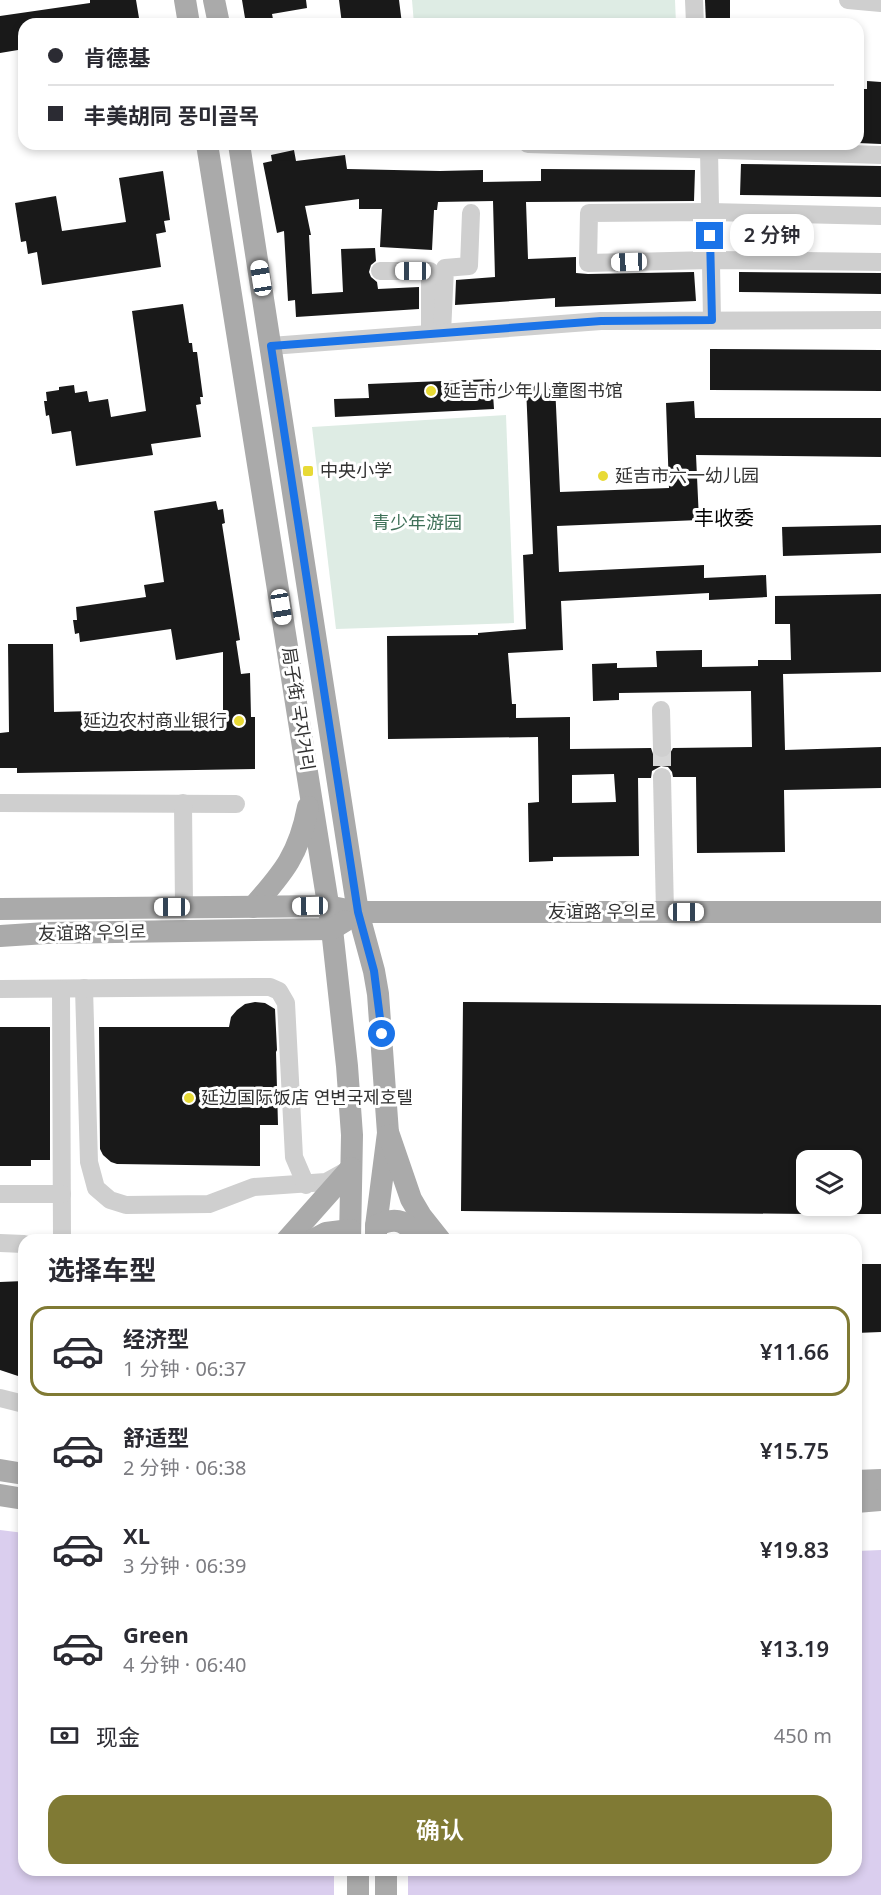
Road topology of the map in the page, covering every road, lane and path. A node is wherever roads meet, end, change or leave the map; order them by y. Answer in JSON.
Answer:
{"nodes":[{"id":1,"x":185,"y":0,"type":"edge"},
{"id":2,"x":214,"y":0,"type":"edge"},
{"id":3,"x":694,"y":0,"type":"edge"},
{"id":4,"x":848,"y":0,"type":"edge"},
{"id":5,"x":881,"y":3,"type":"edge"},
{"id":6,"x":188,"y":18,"type":"edge"},
{"id":7,"x":218,"y":18,"type":"edge"},
{"id":8,"x":694,"y":18,"type":"edge"},
{"id":9,"x":208,"y":150,"type":"edge"},
{"id":10,"x":240,"y":150,"type":"edge"},
{"id":11,"x":700,"y":150,"type":"edge"},
{"id":12,"x":828,"y":150,"type":"edge"},
{"id":13,"x":881,"y":155,"type":"edge"},
{"id":14,"x":710,"y":212,"type":"junction"},
{"id":15,"x":471,"y":213,"type":"dead end"},
{"id":16,"x":881,"y":216,"type":"edge"},
{"id":17,"x":711,"y":260,"type":"junction"},
{"id":18,"x":881,"y":262,"type":"edge"},
{"id":19,"x":380,"y":271,"type":"dead end"},
{"id":20,"x":712,"y":320,"type":"junction"},
{"id":21,"x":881,"y":320,"type":"edge"},
{"id":22,"x":436,"y":334,"type":"junction"},
{"id":23,"x":271,"y":346,"type":"junction"},
{"id":24,"x":661,"y":710,"type":"dead end"},
{"id":25,"x":662,"y":748,"type":"tunnel mouth"},
{"id":26,"x":663,"y":777,"type":"tunnel mouth"},
{"id":27,"x":311,"y":791,"type":"junction"},
{"id":28,"x":0,"y":803,"type":"edge"},
{"id":29,"x":177,"y":803,"type":"junction"},
{"id":30,"x":236,"y":804,"type":"dead end"},
{"id":31,"x":327,"y":906,"type":"junction"},
{"id":32,"x":178,"y":907,"type":"junction"},
{"id":33,"x":253,"y":907,"type":"junction"},
{"id":34,"x":0,"y":909,"type":"edge"},
{"id":35,"x":358,"y":912,"type":"junction"},
{"id":36,"x":665,"y":912,"type":"junction"},
{"id":37,"x":881,"y":912,"type":"edge"},
{"id":38,"x":332,"y":929,"type":"junction"},
{"id":39,"x":0,"y":936,"type":"edge"},
{"id":40,"x":61,"y":988,"type":"junction"},
{"id":41,"x":84,"y":988,"type":"junction"},
{"id":42,"x":0,"y":989,"type":"edge"},
{"id":43,"x":388,"y":1133,"type":"junction"},
{"id":44,"x":294,"y":1157,"type":"junction"},
{"id":45,"x":351,"y":1168,"type":"junction"},
{"id":46,"x":306,"y":1185,"type":"junction"},
{"id":47,"x":279,"y":1186,"type":"junction"},
{"id":48,"x":0,"y":1194,"type":"edge"},
{"id":49,"x":62,"y":1194,"type":"junction"},
{"id":50,"x":376,"y":1233,"type":"edge"},
{"id":51,"x":62,"y":1234,"type":"edge"},
{"id":52,"x":292,"y":1234,"type":"edge"},
{"id":53,"x":350,"y":1234,"type":"edge"},
{"id":54,"x":416,"y":1234,"type":"edge"},
{"id":55,"x":435,"y":1234,"type":"edge"},
{"id":56,"x":0,"y":1243,"type":"edge"},
{"id":57,"x":18,"y":1244,"type":"edge"},
{"id":58,"x":0,"y":1398,"type":"edge"},
{"id":59,"x":18,"y":1402,"type":"edge"},
{"id":60,"x":0,"y":1470,"type":"edge"},
{"id":61,"x":18,"y":1473,"type":"edge"},
{"id":62,"x":881,"y":1480,"type":"edge"},
{"id":63,"x":862,"y":1481,"type":"edge"},
{"id":64,"x":0,"y":1495,"type":"edge"},
{"id":65,"x":18,"y":1498,"type":"edge"},
{"id":66,"x":881,"y":1500,"type":"edge"},
{"id":67,"x":862,"y":1502,"type":"edge"},
{"id":68,"x":358,"y":1876,"type":"edge"},
{"id":69,"x":386,"y":1876,"type":"edge"},
{"id":70,"x":358,"y":1895,"type":"edge"},
{"id":71,"x":386,"y":1895,"type":"edge"}],
"edges":[{"from":1,"to":6,"type":"main road"},
{"from":2,"to":7,"type":"main road"},
{"from":3,"to":8,"type":"street"},
{"from":4,"to":5,"type":"street"},
{"from":9,"to":27,"type":"main road","name":"局子街 국자거리"},
{"from":10,"to":23,"type":"main road","name":"局子街 국자거리"},
{"from":11,"to":14,"type":"street"},
{"from":12,"to":13,"type":"street"},
{"from":14,"to":16,"type":"street"},
{"from":14,"to":17,"type":"street"},
{"from":14,"to":17,"type":"street"},
{"from":15,"to":22,"type":"street"},
{"from":17,"to":18,"type":"street"},
{"from":17,"to":20,"type":"street"},
{"from":19,"to":22,"type":"street"},
{"from":20,"to":21,"type":"street"},
{"from":20,"to":22,"type":"street"},
{"from":22,"to":23,"type":"street"},
{"from":23,"to":35,"type":"main road","name":"局子街 국자거리"},
{"from":24,"to":25,"type":"street"},
{"from":26,"to":36,"type":"street"},
{"from":27,"to":31,"type":"main road","name":"局子街 국자거리"},
{"from":27,"to":33,"type":"main road"},
{"from":28,"to":29,"type":"street"},
{"from":29,"to":30,"type":"street"},
{"from":29,"to":32,"type":"street"},
{"from":31,"to":33,"type":"main road","name":"友谊路 우의로"},
{"from":31,"to":35,"type":"main road","name":"友谊路 우의로"},
{"from":31,"to":38,"type":"main road","name":"局子街 국자거리"},
{"from":32,"to":33,"type":"main road","name":"友谊路 우의로"},
{"from":32,"to":34,"type":"main road","name":"友谊路 우의로"},
{"from":35,"to":36,"type":"main road","name":"友谊路 우의로"},
{"from":35,"to":38,"type":"main road"},
{"from":35,"to":43,"type":"main road","name":"局子街 국자거리"},
{"from":36,"to":37,"type":"main road","name":"友谊路 우의로"},
{"from":38,"to":39,"type":"main road","name":"友谊路 우의로"},
{"from":38,"to":45,"type":"main road","name":"局子街 국자거리"},
{"from":40,"to":41,"type":"street"},
{"from":40,"to":42,"type":"street"},
{"from":40,"to":49,"type":"street"},
{"from":41,"to":44,"type":"street"},
{"from":41,"to":47,"type":"street"},
{"from":43,"to":50,"type":"main road","name":"局子街 국자거리"},
{"from":43,"to":55,"type":"main road"},
{"from":44,"to":46,"type":"street"},
{"from":44,"to":47,"type":"street"},
{"from":45,"to":46,"type":"street"},
{"from":45,"to":52,"type":"main road"},
{"from":45,"to":53,"type":"main road","name":"局子街 국자거리"},
{"from":46,"to":47,"type":"street"},
{"from":48,"to":49,"type":"street"},
{"from":49,"to":51,"type":"street"},
{"from":50,"to":54,"type":"main road"},
{"from":56,"to":57,"type":"street"},
{"from":58,"to":59,"type":"street"},
{"from":60,"to":61,"type":"main road"},
{"from":62,"to":63,"type":"main road"},
{"from":64,"to":65,"type":"main road"},
{"from":66,"to":67,"type":"main road"},
{"from":68,"to":70,"type":"main road"},
{"from":69,"to":71,"type":"main road"}]}
